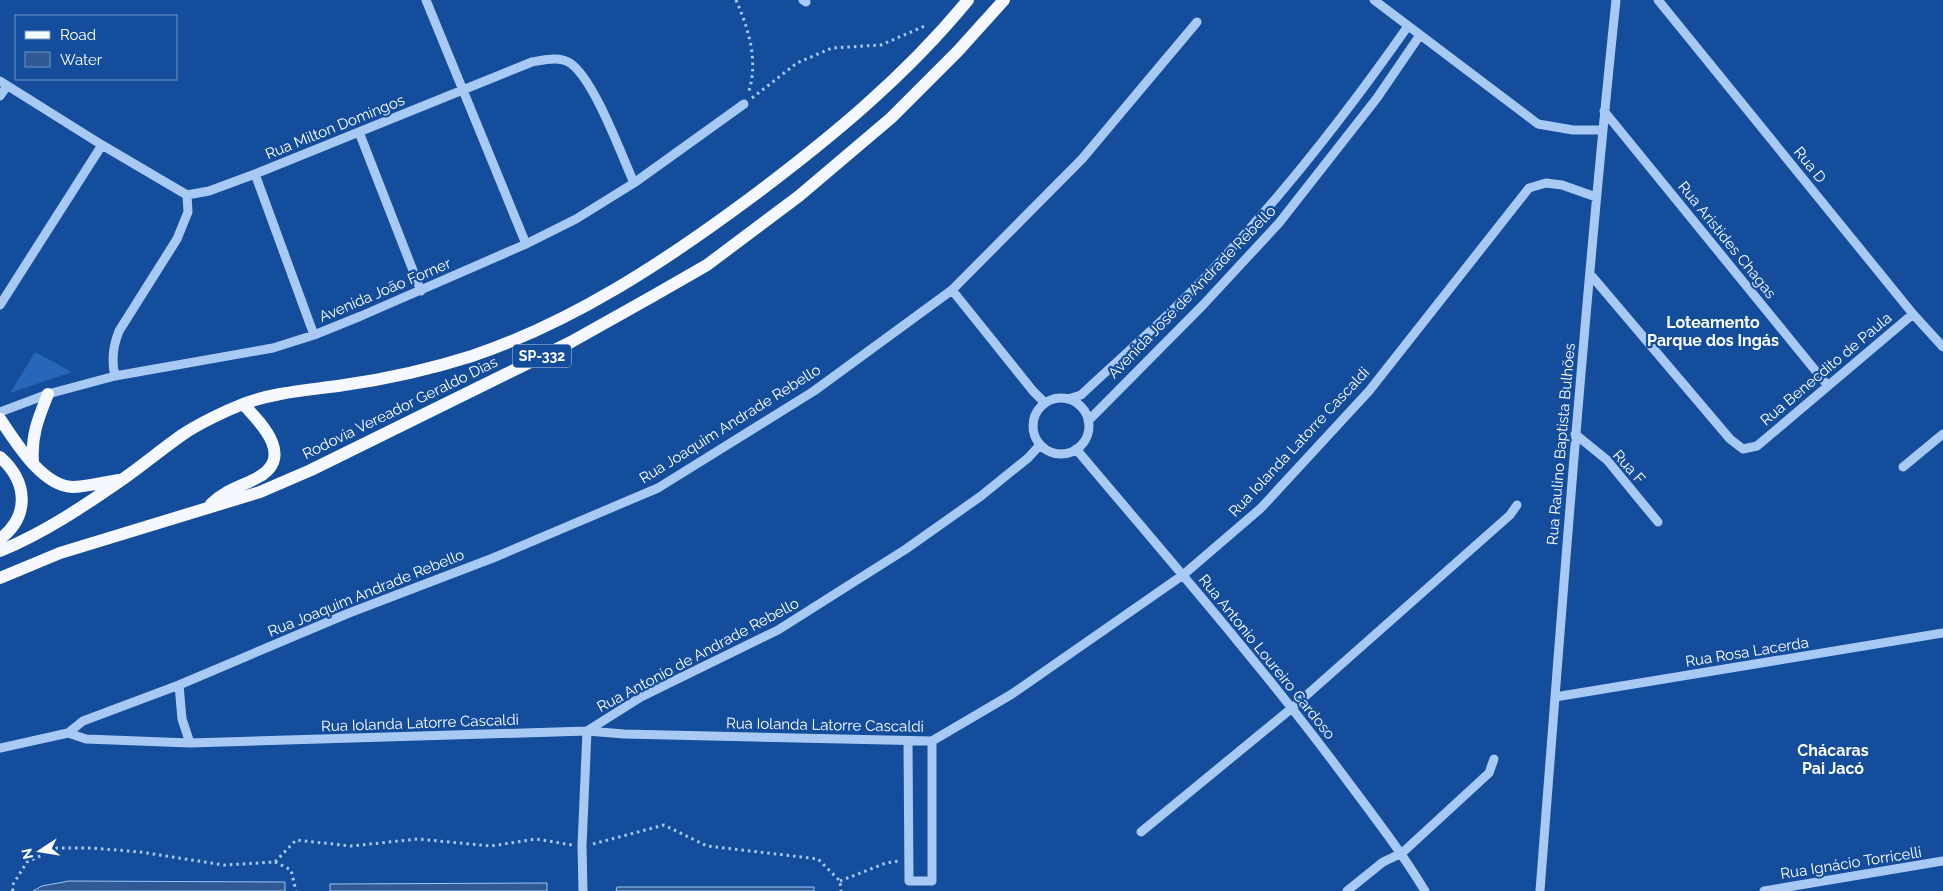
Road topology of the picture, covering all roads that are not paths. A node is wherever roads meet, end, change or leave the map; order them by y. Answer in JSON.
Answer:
{"nodes":[{"id":1,"x":426,"y":0,"type":"edge"},
{"id":2,"x":968,"y":0,"type":"edge"},
{"id":3,"x":1004,"y":0,"type":"edge"},
{"id":4,"x":1374,"y":0,"type":"edge"},
{"id":5,"x":1616,"y":0,"type":"edge"},
{"id":6,"x":1658,"y":0,"type":"edge"},
{"id":7,"x":1197,"y":22,"type":"dead end"},
{"id":8,"x":1408,"y":26,"type":"junction"},
{"id":9,"x":1420,"y":35,"type":"junction"},
{"id":10,"x":3,"y":83,"type":"edge"},
{"id":11,"x":463,"y":91,"type":"junction"},
{"id":12,"x":0,"y":96,"type":"edge"},
{"id":13,"x":744,"y":104,"type":"road end"},
{"id":14,"x":1604,"y":111,"type":"junction"},
{"id":15,"x":1603,"y":130,"type":"junction"},
{"id":16,"x":359,"y":132,"type":"junction"},
{"id":17,"x":102,"y":145,"type":"junction"},
{"id":18,"x":255,"y":174,"type":"junction"},
{"id":19,"x":634,"y":183,"type":"junction"},
{"id":20,"x":187,"y":195,"type":"junction"},
{"id":21,"x":1596,"y":197,"type":"junction"},
{"id":22,"x":526,"y":244,"type":"junction"},
{"id":23,"x":1590,"y":274,"type":"junction"},
{"id":24,"x":952,"y":290,"type":"junction"},
{"id":25,"x":421,"y":291,"type":"junction"},
{"id":26,"x":0,"y":305,"type":"edge"},
{"id":27,"x":1913,"y":314,"type":"junction"},
{"id":28,"x":314,"y":335,"type":"junction"},
{"id":29,"x":1943,"y":347,"type":"edge"},
{"id":30,"x":115,"y":376,"type":"junction"},
{"id":31,"x":1828,"y":386,"type":"junction"},
{"id":32,"x":48,"y":394,"type":"junction"},
{"id":33,"x":1068,"y":399,"type":"junction"},
{"id":34,"x":1045,"y":403,"type":"junction"},
{"id":35,"x":243,"y":404,"type":"junction"},
{"id":36,"x":0,"y":412,"type":"edge"},
{"id":37,"x":0,"y":419,"type":"edge"},
{"id":38,"x":1088,"y":421,"type":"junction"},
{"id":39,"x":1575,"y":434,"type":"junction"},
{"id":40,"x":1943,"y":434,"type":"edge"},
{"id":41,"x":1040,"y":445,"type":"junction"},
{"id":42,"x":1076,"y":449,"type":"junction"},
{"id":43,"x":0,"y":457,"type":"edge"},
{"id":44,"x":33,"y":463,"type":"junction"},
{"id":45,"x":1904,"y":467,"type":"dead end"},
{"id":46,"x":124,"y":479,"type":"junction"},
{"id":47,"x":1517,"y":506,"type":"dead end"},
{"id":48,"x":207,"y":507,"type":"junction"},
{"id":49,"x":1658,"y":522,"type":"dead end"},
{"id":50,"x":0,"y":539,"type":"edge"},
{"id":51,"x":0,"y":551,"type":"edge"},
{"id":52,"x":1183,"y":575,"type":"junction"},
{"id":53,"x":0,"y":578,"type":"edge"},
{"id":54,"x":1943,"y":633,"type":"edge"},
{"id":55,"x":178,"y":685,"type":"junction"},
{"id":56,"x":1555,"y":697,"type":"junction"},
{"id":57,"x":1292,"y":708,"type":"junction"},
{"id":58,"x":587,"y":731,"type":"junction"},
{"id":59,"x":68,"y":733,"type":"junction"},
{"id":60,"x":908,"y":740,"type":"junction"},
{"id":61,"x":932,"y":741,"type":"junction"},
{"id":62,"x":190,"y":743,"type":"junction"},
{"id":63,"x":0,"y":748,"type":"edge"},
{"id":64,"x":1494,"y":759,"type":"dead end"},
{"id":65,"x":1141,"y":832,"type":"dead end"},
{"id":66,"x":1402,"y":853,"type":"junction"},
{"id":67,"x":1943,"y":861,"type":"edge"},
{"id":68,"x":583,"y":891,"type":"edge"},
{"id":69,"x":1346,"y":891,"type":"edge"},
{"id":70,"x":1425,"y":891,"type":"edge"},
{"id":71,"x":1540,"y":891,"type":"edge"},
{"id":72,"x":1764,"y":891,"type":"edge"}],
"edges":[{"from":1,"to":11,"type":"street"},
{"from":2,"to":35,"type":"main road","name":"Rodovia Vereador Geraldo Dias","number":"SP-332"},
{"from":3,"to":48,"type":"main road","name":"Rodovia Vereador Geraldo Dias","number":"SP-332"},
{"from":4,"to":8,"type":"street"},
{"from":5,"to":14,"type":"street","name":"Rua Raulino Baptista Bulhões"},
{"from":6,"to":27,"type":"street","name":"Rua D"},
{"from":7,"to":24,"type":"street","name":"Rua Joaquim Andrade Rebello"},
{"from":8,"to":9,"type":"street"},
{"from":8,"to":33,"type":"street","name":"Avenida José de Andrade Rebello"},
{"from":9,"to":15,"type":"street"},
{"from":9,"to":38,"type":"street","name":"Avenida José de Andrade Rebello"},
{"from":10,"to":12,"type":"street"},
{"from":10,"to":17,"type":"street"},
{"from":11,"to":16,"type":"street","name":"Rua Milton Domingos"},
{"from":11,"to":19,"type":"street","name":"Rua Milton Domingos"},
{"from":11,"to":22,"type":"street"},
{"from":13,"to":19,"type":"street","name":"Avenida João Forner"},
{"from":14,"to":15,"type":"street","name":"Rua Raulino Baptista Bulhões"},
{"from":14,"to":31,"type":"street","name":"Rua Aristides Chagas"},
{"from":15,"to":21,"type":"street","name":"Rua Raulino Baptista Bulhões"},
{"from":16,"to":18,"type":"street","name":"Rua Milton Domingos"},
{"from":16,"to":25,"type":"street"},
{"from":17,"to":20,"type":"street"},
{"from":17,"to":26,"type":"street"},
{"from":18,"to":20,"type":"street","name":"Rua Milton Domingos"},
{"from":18,"to":28,"type":"street"},
{"from":19,"to":22,"type":"street","name":"Avenida João Forner"},
{"from":20,"to":30,"type":"street"},
{"from":21,"to":23,"type":"street","name":"Rua Raulino Baptista Bulhões"},
{"from":21,"to":52,"type":"street","name":"Rua Iolanda Latorre Cascaldi"},
{"from":22,"to":25,"type":"street","name":"Avenida João Forner"},
{"from":23,"to":31,"type":"street","name":"Rua Benecdito de Paula"},
{"from":23,"to":39,"type":"street","name":"Rua Raulino Baptista Bulhões"},
{"from":24,"to":34,"type":"street"},
{"from":24,"to":55,"type":"street","name":"Rua Joaquim Andrade Rebello"},
{"from":25,"to":28,"type":"street","name":"Avenida João Forner"},
{"from":27,"to":29,"type":"street","name":"Rua D"},
{"from":27,"to":31,"type":"street","name":"Rua Benecdito de Paula"},
{"from":28,"to":30,"type":"street","name":"Avenida João Forner"},
{"from":30,"to":32,"type":"street","name":"Avenida João Forner"},
{"from":32,"to":36,"type":"street","name":"Avenida João Forner"},
{"from":32,"to":44,"type":"main road"},
{"from":33,"to":34,"type":"street"},
{"from":33,"to":38,"type":"street"},
{"from":34,"to":41,"type":"street"},
{"from":35,"to":46,"type":"main road","name":"Rodovia Vereador Geraldo Dias","number":"SP-332"},
{"from":35,"to":48,"type":"main road"},
{"from":37,"to":44,"type":"main road"},
{"from":38,"to":42,"type":"street"},
{"from":39,"to":49,"type":"street","name":"Rua F"},
{"from":39,"to":56,"type":"street","name":"Rua Raulino Baptista Bulhões"},
{"from":40,"to":45,"type":"street"},
{"from":41,"to":42,"type":"street"},
{"from":41,"to":58,"type":"street","name":"Rua Antonio de Andrade Rebello"},
{"from":42,"to":52,"type":"street","name":"Rua Antonio Loureiro Cardoso"},
{"from":43,"to":50,"type":"main road"},
{"from":44,"to":46,"type":"main road"},
{"from":46,"to":51,"type":"main road","name":"Rodovia Vereador Geraldo Dias","number":"SP-332"},
{"from":47,"to":57,"type":"street"},
{"from":48,"to":53,"type":"main road","name":"Rodovia Vereador Geraldo Dias","number":"SP-332"},
{"from":52,"to":57,"type":"street","name":"Rua Antonio Loureiro Cardoso"},
{"from":52,"to":61,"type":"street","name":"Rua Iolanda Latorre Cascaldi"},
{"from":54,"to":56,"type":"street","name":"Rua Rosa Lacerda"},
{"from":55,"to":59,"type":"street","name":"Rua Joaquim Andrade Rebello"},
{"from":55,"to":62,"type":"street"},
{"from":56,"to":71,"type":"street","name":"Rua Raulino Baptista Bulhões"},
{"from":57,"to":65,"type":"street"},
{"from":57,"to":66,"type":"street","name":"Rua Antonio Loureiro Cardoso"},
{"from":58,"to":60,"type":"street","name":"Rua Iolanda Latorre Cascaldi"},
{"from":58,"to":62,"type":"street","name":"Rua Iolanda Latorre Cascaldi"},
{"from":58,"to":68,"type":"street"},
{"from":59,"to":62,"type":"street","name":"Rua Iolanda Latorre Cascaldi"},
{"from":59,"to":63,"type":"street","name":"Rua Joaquim Andrade Rebello"},
{"from":60,"to":61,"type":"street","name":"Rua Iolanda Latorre Cascaldi"},
{"from":60,"to":61,"type":"street"},
{"from":64,"to":66,"type":"street"},
{"from":66,"to":69,"type":"street"},
{"from":66,"to":70,"type":"street","name":"Rua Antonio Loureiro Cardoso"},
{"from":67,"to":72,"type":"street","name":"Rua Ignácio Torricelli"}]}
